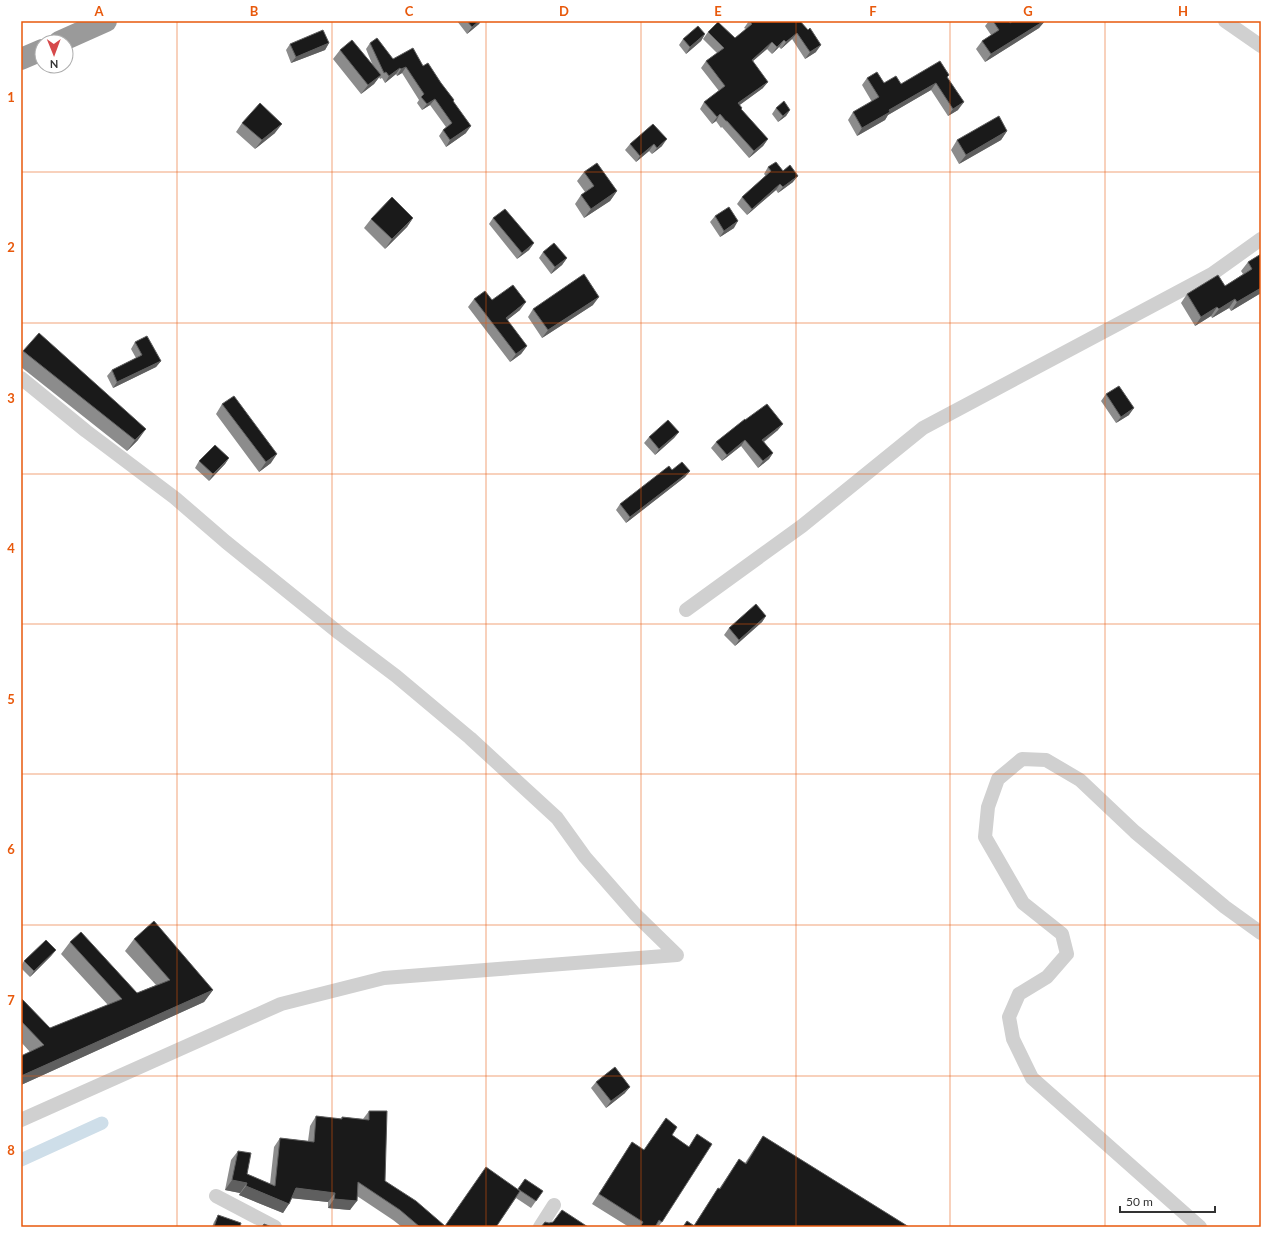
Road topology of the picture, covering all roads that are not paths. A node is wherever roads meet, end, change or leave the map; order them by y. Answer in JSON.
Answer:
{"nodes":[{"id":1,"x":106,"y":21,"type":"edge"},
{"id":2,"x":1225,"y":21,"type":"edge"},
{"id":3,"x":74,"y":35,"type":"edge"},
{"id":4,"x":1261,"y":46,"type":"edge"},
{"id":5,"x":34,"y":53,"type":"edge"},
{"id":6,"x":21,"y":59,"type":"edge"},
{"id":7,"x":1261,"y":240,"type":"edge"},
{"id":8,"x":21,"y":378,"type":"edge"},
{"id":9,"x":686,"y":610,"type":"dead end"},
{"id":10,"x":1261,"y":933,"type":"edge"},
{"id":11,"x":21,"y":1120,"type":"edge"},
{"id":12,"x":216,"y":1196,"type":"dead end"},
{"id":13,"x":554,"y":1205,"type":"dead end"},
{"id":14,"x":275,"y":1227,"type":"edge"},
{"id":15,"x":540,"y":1227,"type":"edge"},
{"id":16,"x":1200,"y":1227,"type":"edge"}],
"edges":[{"from":1,"to":3,"type":"highway"},
{"from":2,"to":4,"type":"street"},
{"from":5,"to":6,"type":"highway"},
{"from":7,"to":9,"type":"street"},
{"from":8,"to":11,"type":"street"},
{"from":10,"to":16,"type":"street"},
{"from":12,"to":14,"type":"street"},
{"from":13,"to":15,"type":"street"}]}
